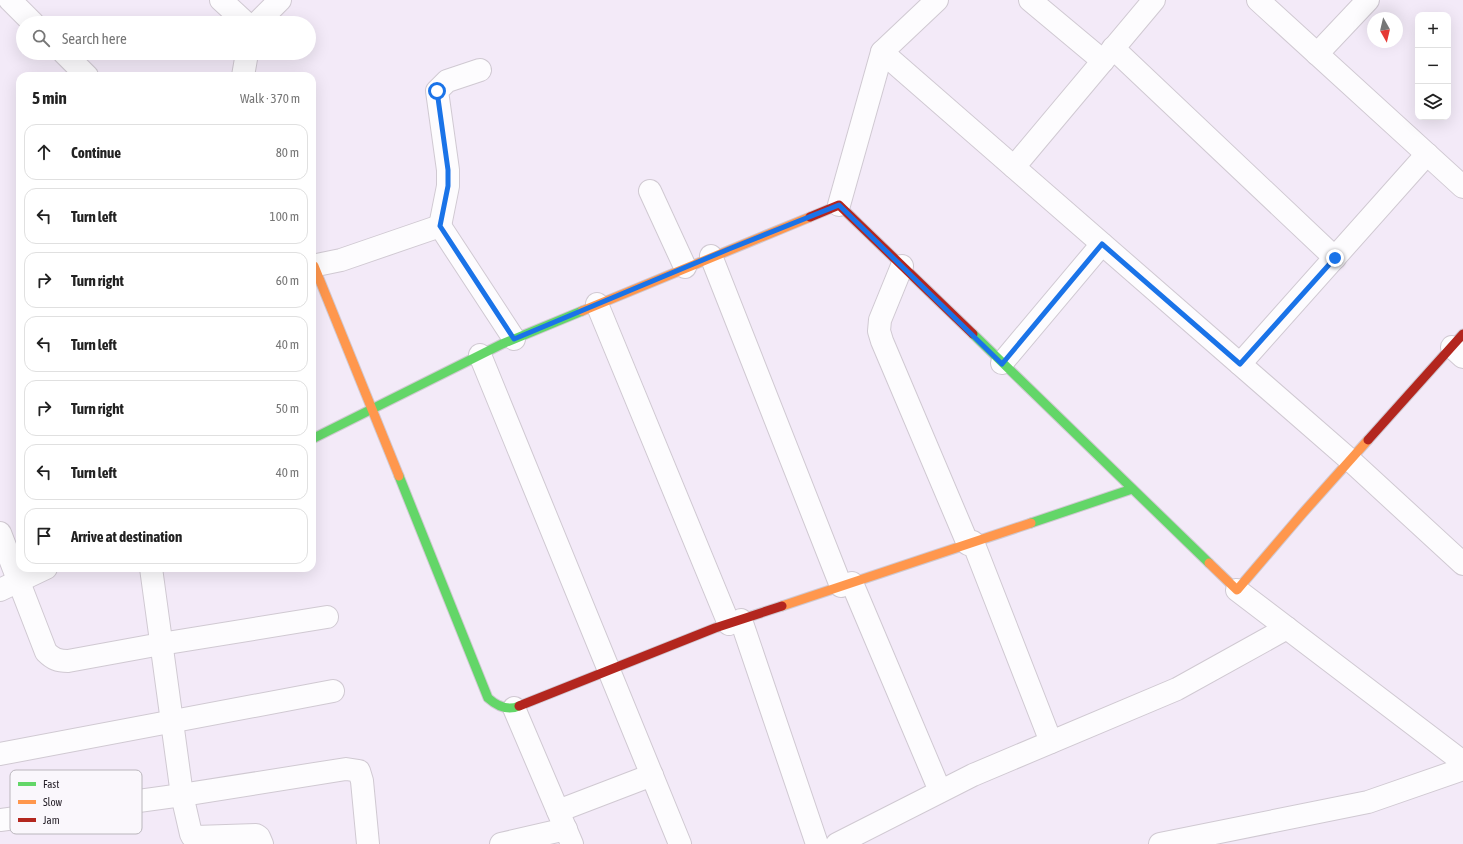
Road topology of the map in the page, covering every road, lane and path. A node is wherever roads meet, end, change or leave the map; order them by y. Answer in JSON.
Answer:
{"nodes":[{"id":1,"x":10,"y":0,"type":"edge"},
{"id":2,"x":221,"y":0,"type":"edge"},
{"id":3,"x":280,"y":0,"type":"edge"},
{"id":4,"x":937,"y":0,"type":"edge"},
{"id":5,"x":1030,"y":0,"type":"edge"},
{"id":6,"x":1154,"y":0,"type":"edge"},
{"id":7,"x":1258,"y":0,"type":"edge"},
{"id":8,"x":1368,"y":0,"type":"edge"},
{"id":9,"x":26,"y":16,"type":"edge"},
{"id":10,"x":238,"y":16,"type":"edge"},
{"id":11,"x":264,"y":16,"type":"edge"},
{"id":12,"x":882,"y":52,"type":"junction"},
{"id":13,"x":1317,"y":54,"type":"junction"},
{"id":14,"x":1108,"y":55,"type":"junction"},
{"id":15,"x":71,"y":60,"type":"edge"},
{"id":16,"x":246,"y":60,"type":"edge"},
{"id":17,"x":480,"y":70,"type":"dead end"},
{"id":18,"x":83,"y":72,"type":"edge"},
{"id":19,"x":244,"y":72,"type":"edge"},
{"id":20,"x":1427,"y":154,"type":"junction"},
{"id":21,"x":1014,"y":167,"type":"junction"},
{"id":22,"x":1463,"y":187,"type":"edge"},
{"id":23,"x":650,"y":191,"type":"dead end"},
{"id":24,"x":839,"y":205,"type":"junction"},
{"id":25,"x":440,"y":226,"type":"junction"},
{"id":26,"x":1102,"y":244,"type":"junction"},
{"id":27,"x":711,"y":256,"type":"junction"},
{"id":28,"x":1335,"y":258,"type":"junction"},
{"id":29,"x":316,"y":265,"type":"edge"},
{"id":30,"x":902,"y":266,"type":"junction"},
{"id":31,"x":685,"y":267,"type":"junction"},
{"id":32,"x":316,"y":273,"type":"edge"},
{"id":33,"x":597,"y":304,"type":"junction"},
{"id":34,"x":514,"y":339,"type":"junction"},
{"id":35,"x":1459,"y":346,"type":"edge"},
{"id":36,"x":480,"y":355,"type":"junction"},
{"id":37,"x":1002,"y":364,"type":"junction"},
{"id":38,"x":1240,"y":364,"type":"junction"},
{"id":39,"x":372,"y":408,"type":"junction"},
{"id":40,"x":316,"y":437,"type":"edge"},
{"id":41,"x":1350,"y":460,"type":"junction"},
{"id":42,"x":1132,"y":489,"type":"junction"},
{"id":43,"x":0,"y":533,"type":"edge"},
{"id":44,"x":970,"y":543,"type":"junction"},
{"id":45,"x":1463,"y":564,"type":"edge"},
{"id":46,"x":38,"y":572,"type":"edge"},
{"id":47,"x":152,"y":572,"type":"edge"},
{"id":48,"x":847,"y":584,"type":"junction"},
{"id":49,"x":9,"y":586,"type":"edge"},
{"id":50,"x":1237,"y":590,"type":"junction"},
{"id":51,"x":327,"y":617,"type":"dead end"},
{"id":52,"x":735,"y":622,"type":"junction"},
{"id":53,"x":1287,"y":628,"type":"junction"},
{"id":54,"x":161,"y":644,"type":"junction"},
{"id":55,"x":610,"y":670,"type":"junction"},
{"id":56,"x":333,"y":691,"type":"dead end"},
{"id":57,"x":514,"y":708,"type":"junction"},
{"id":58,"x":172,"y":721,"type":"junction"},
{"id":59,"x":1051,"y":742,"type":"junction"},
{"id":60,"x":0,"y":754,"type":"edge"},
{"id":61,"x":1463,"y":762,"type":"edge"},
{"id":62,"x":1463,"y":768,"type":"edge"},
{"id":63,"x":652,"y":774,"type":"junction"},
{"id":64,"x":940,"y":791,"type":"junction"},
{"id":65,"x":182,"y":795,"type":"junction"},
{"id":66,"x":142,"y":800,"type":"edge"},
{"id":67,"x":10,"y":819,"type":"edge"},
{"id":68,"x":0,"y":820,"type":"edge"},
{"id":69,"x":566,"y":828,"type":"edge"},
{"id":70,"x":872,"y":836,"type":"edge"},
{"id":71,"x":262,"y":844,"type":"edge"},
{"id":72,"x":368,"y":844,"type":"edge"},
{"id":73,"x":502,"y":844,"type":"edge"},
{"id":74,"x":680,"y":844,"type":"edge"},
{"id":75,"x":817,"y":844,"type":"edge"},
{"id":76,"x":837,"y":844,"type":"edge"},
{"id":77,"x":1160,"y":844,"type":"edge"}],
"edges":[{"from":1,"to":9,"type":"street"},
{"from":2,"to":10,"type":"street"},
{"from":3,"to":11,"type":"street"},
{"from":4,"to":12,"type":"street"},
{"from":5,"to":14,"type":"street"},
{"from":6,"to":14,"type":"street"},
{"from":7,"to":13,"type":"street"},
{"from":8,"to":13,"type":"street"},
{"from":12,"to":21,"type":"street"},
{"from":12,"to":24,"type":"street"},
{"from":13,"to":20,"type":"street"},
{"from":14,"to":21,"type":"street"},
{"from":14,"to":28,"type":"street"},
{"from":15,"to":18,"type":"street"},
{"from":16,"to":19,"type":"street"},
{"from":17,"to":25,"type":"street"},
{"from":20,"to":22,"type":"street"},
{"from":20,"to":28,"type":"street"},
{"from":21,"to":26,"type":"street"},
{"from":23,"to":31,"type":"street"},
{"from":24,"to":27,"type":"street"},
{"from":24,"to":30,"type":"street"},
{"from":25,"to":29,"type":"street"},
{"from":25,"to":34,"type":"street"},
{"from":26,"to":37,"type":"street"},
{"from":26,"to":38,"type":"street"},
{"from":27,"to":31,"type":"street"},
{"from":27,"to":48,"type":"street"},
{"from":28,"to":38,"type":"street"},
{"from":30,"to":37,"type":"street"},
{"from":30,"to":44,"type":"street"},
{"from":31,"to":33,"type":"street"},
{"from":32,"to":39,"type":"street"},
{"from":33,"to":34,"type":"street"},
{"from":33,"to":52,"type":"street"},
{"from":34,"to":36,"type":"street"},
{"from":35,"to":41,"type":"street"},
{"from":36,"to":39,"type":"street"},
{"from":36,"to":55,"type":"street"},
{"from":37,"to":42,"type":"street"},
{"from":38,"to":41,"type":"street"},
{"from":39,"to":40,"type":"street"},
{"from":39,"to":57,"type":"street"},
{"from":41,"to":45,"type":"street"},
{"from":41,"to":50,"type":"street"},
{"from":42,"to":44,"type":"street"},
{"from":42,"to":50,"type":"street"},
{"from":43,"to":49,"type":"street"},
{"from":44,"to":48,"type":"street"},
{"from":44,"to":59,"type":"street"},
{"from":46,"to":49,"type":"street"},
{"from":47,"to":54,"type":"street"},
{"from":48,"to":52,"type":"street"},
{"from":48,"to":64,"type":"street"},
{"from":49,"to":54,"type":"street"},
{"from":50,"to":53,"type":"street"},
{"from":51,"to":54,"type":"street"},
{"from":52,"to":55,"type":"street"},
{"from":52,"to":75,"type":"street"},
{"from":53,"to":59,"type":"street"},
{"from":53,"to":61,"type":"street"},
{"from":54,"to":58,"type":"street"},
{"from":55,"to":57,"type":"street"},
{"from":55,"to":63,"type":"street"},
{"from":56,"to":58,"type":"street"},
{"from":57,"to":69,"type":"street"},
{"from":58,"to":60,"type":"street"},
{"from":58,"to":65,"type":"street"},
{"from":59,"to":64,"type":"street"},
{"from":62,"to":77,"type":"street"},
{"from":63,"to":69,"type":"street"},
{"from":63,"to":74,"type":"street"},
{"from":64,"to":70,"type":"street"},
{"from":65,"to":66,"type":"street"},
{"from":65,"to":71,"type":"street"},
{"from":65,"to":72,"type":"street"},
{"from":67,"to":68,"type":"street"},
{"from":69,"to":73,"type":"street"},
{"from":70,"to":76,"type":"street"}]}
